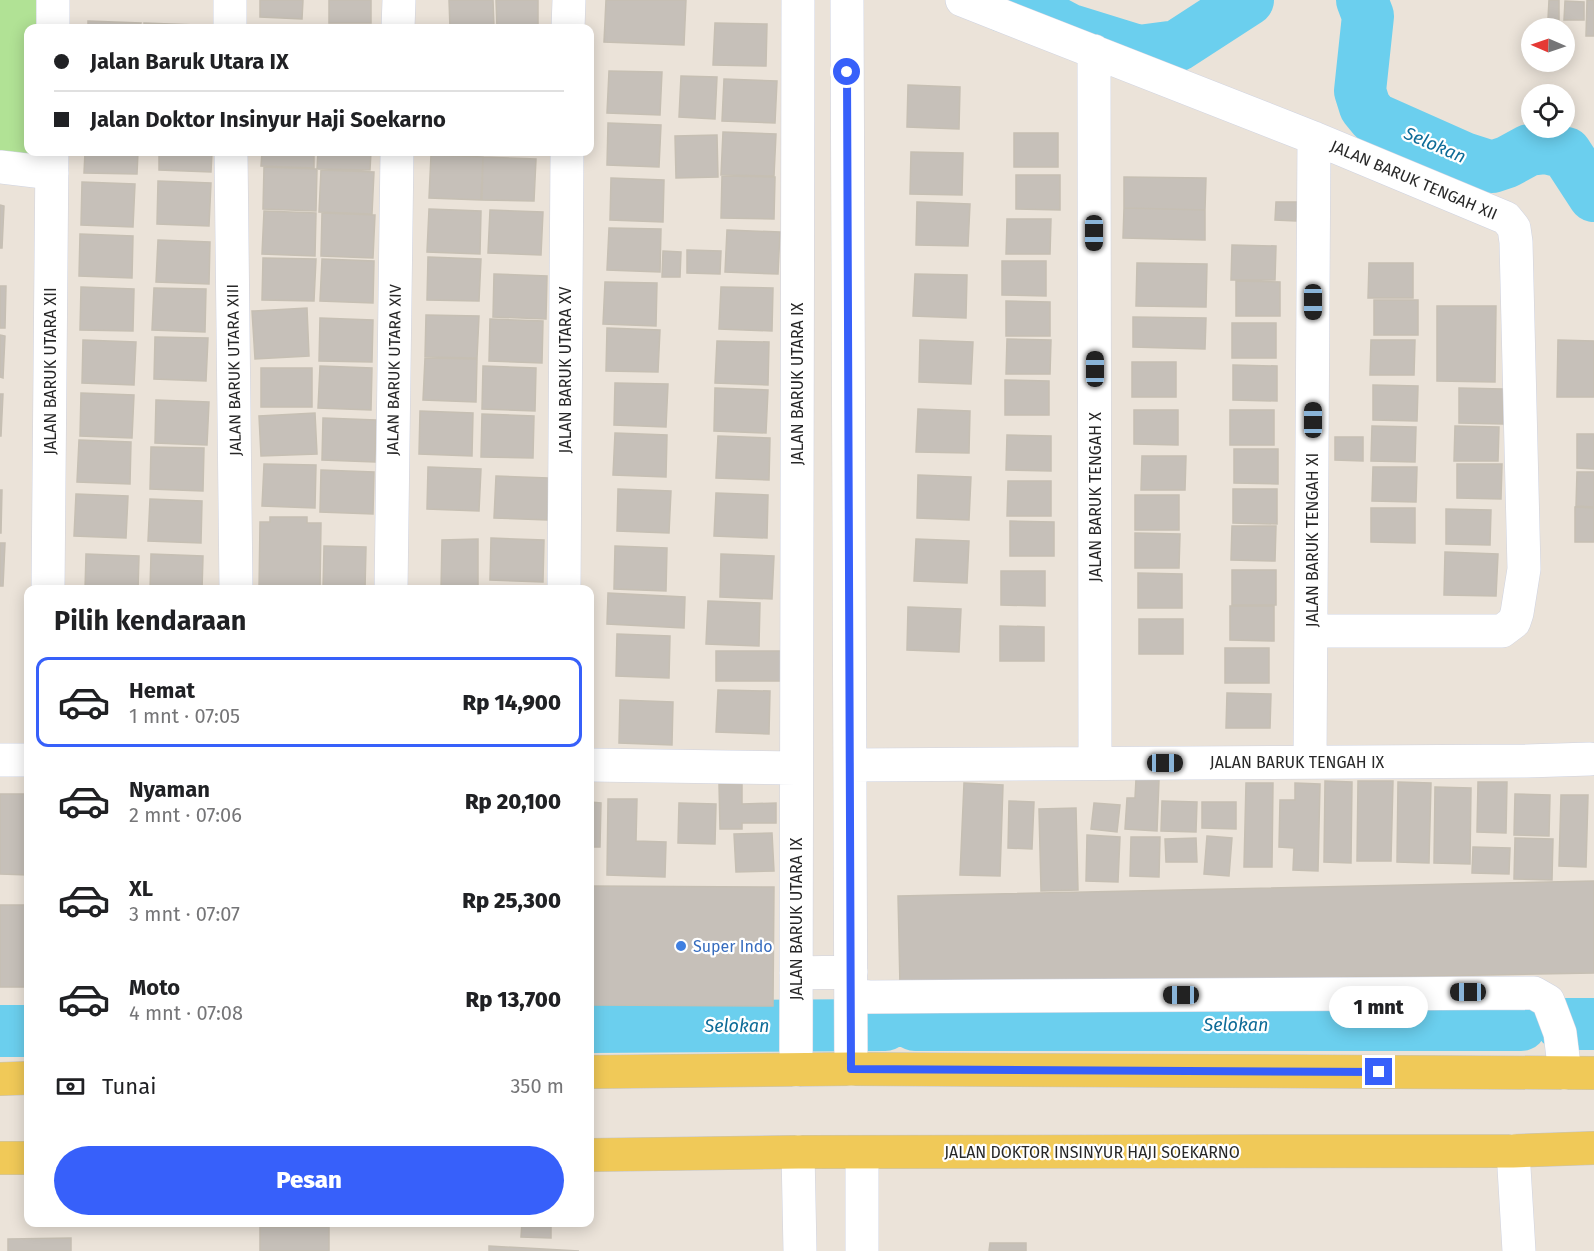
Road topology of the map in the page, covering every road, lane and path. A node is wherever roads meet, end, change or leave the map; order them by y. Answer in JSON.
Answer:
{"nodes":[{"id":1,"x":53,"y":0,"type":"edge"},
{"id":2,"x":230,"y":0,"type":"edge"},
{"id":3,"x":399,"y":0,"type":"edge"},
{"id":4,"x":568,"y":0,"type":"edge"},
{"id":5,"x":798,"y":0,"type":"edge"},
{"id":6,"x":847,"y":0,"type":"edge"},
{"id":7,"x":962,"y":0,"type":"edge"},
{"id":8,"x":53,"y":24,"type":"edge"},
{"id":9,"x":230,"y":24,"type":"edge"},
{"id":10,"x":398,"y":24,"type":"edge"},
{"id":11,"x":568,"y":24,"type":"edge"},
{"id":12,"x":1094,"y":51,"type":"junction"},
{"id":13,"x":1314,"y":138,"type":"junction"},
{"id":14,"x":231,"y":156,"type":"edge"},
{"id":15,"x":397,"y":156,"type":"edge"},
{"id":16,"x":567,"y":156,"type":"edge"},
{"id":17,"x":52,"y":162,"type":"edge"},
{"id":18,"x":0,"y":167,"type":"edge"},
{"id":19,"x":48,"y":585,"type":"edge"},
{"id":20,"x":236,"y":585,"type":"edge"},
{"id":21,"x":391,"y":585,"type":"edge"},
{"id":22,"x":564,"y":585,"type":"edge"},
{"id":23,"x":1312,"y":631,"type":"junction"},
{"id":24,"x":1590,"y":759,"type":"dead end"},
{"id":25,"x":0,"y":760,"type":"edge"},
{"id":26,"x":24,"y":760,"type":"edge"},
{"id":27,"x":1310,"y":762,"type":"junction"},
{"id":28,"x":1095,"y":763,"type":"junction"},
{"id":29,"x":594,"y":765,"type":"edge"},
{"id":30,"x":850,"y":765,"type":"junction"},
{"id":31,"x":796,"y":768,"type":"junction"},
{"id":32,"x":796,"y":973,"type":"junction"},
{"id":33,"x":851,"y":1017,"type":"junction"},
{"id":34,"x":796,"y":1056,"type":"junction"},
{"id":35,"x":594,"y":1072,"type":"edge"},
{"id":36,"x":1580,"y":1073,"type":"edge"},
{"id":37,"x":24,"y":1078,"type":"edge"},
{"id":38,"x":0,"y":1079,"type":"edge"},
{"id":39,"x":1594,"y":1148,"type":"edge"},
{"id":40,"x":1513,"y":1151,"type":"junction"},
{"id":41,"x":798,"y":1152,"type":"junction"},
{"id":42,"x":862,"y":1153,"type":"junction"},
{"id":43,"x":594,"y":1155,"type":"edge"},
{"id":44,"x":0,"y":1158,"type":"edge"},
{"id":45,"x":24,"y":1158,"type":"edge"},
{"id":46,"x":800,"y":1251,"type":"edge"},
{"id":47,"x":862,"y":1251,"type":"edge"},
{"id":48,"x":1519,"y":1251,"type":"edge"}],
"edges":[{"from":1,"to":8,"type":"street"},
{"from":2,"to":9,"type":"street"},
{"from":3,"to":10,"type":"street"},
{"from":4,"to":11,"type":"street"},
{"from":5,"to":31,"type":"street","name":"JALAN BARUK UTARA IX"},
{"from":6,"to":30,"type":"street"},
{"from":7,"to":12,"type":"street","name":"JALAN BARUK TENGAH XII"},
{"from":12,"to":13,"type":"street","name":"JALAN BARUK TENGAH XII"},
{"from":12,"to":28,"type":"street","name":"JALAN BARUK TENGAH X"},
{"from":13,"to":23,"type":"street","name":"JALAN BARUK TENGAH XI"},
{"from":13,"to":23,"type":"street","name":"JALAN BARUK TENGAH XII"},
{"from":14,"to":20,"type":"street","name":"JALAN BARUK UTARA XIII"},
{"from":15,"to":21,"type":"street","name":"JALAN BARUK UTARA XIV"},
{"from":16,"to":22,"type":"street","name":"JALAN BARUK UTARA XV"},
{"from":17,"to":18,"type":"street"},
{"from":17,"to":19,"type":"street","name":"JALAN BARUK UTARA XII"},
{"from":23,"to":27,"type":"street","name":"JALAN BARUK TENGAH XI"},
{"from":24,"to":27,"type":"street","name":"JALAN BARUK TENGAH IX"},
{"from":25,"to":26,"type":"street"},
{"from":27,"to":28,"type":"street","name":"JALAN BARUK TENGAH IX"},
{"from":28,"to":30,"type":"street","name":"JALAN BARUK TENGAH IX"},
{"from":29,"to":31,"type":"street"},
{"from":30,"to":33,"type":"street"},
{"from":31,"to":32,"type":"street","name":"JALAN BARUK UTARA IX"},
{"from":32,"to":33,"type":"street"},
{"from":32,"to":34,"type":"street","name":"JALAN BARUK UTARA IX"},
{"from":33,"to":34,"type":"main road"},
{"from":33,"to":36,"type":"main road"},
{"from":33,"to":36,"type":"street"},
{"from":34,"to":35,"type":"main road"},
{"from":37,"to":38,"type":"main road"},
{"from":39,"to":40,"type":"main road","name":"JALAN DOKTOR INSINYUR HAJI SOEKARNO"},
{"from":40,"to":42,"type":"main road","name":"JALAN DOKTOR INSINYUR HAJI SOEKARNO"},
{"from":40,"to":48,"type":"street"},
{"from":41,"to":42,"type":"main road","name":"JALAN DOKTOR INSINYUR HAJI SOEKARNO"},
{"from":41,"to":43,"type":"main road","name":"JALAN DOKTOR INSINYUR HAJI SOEKARNO"},
{"from":41,"to":46,"type":"street"},
{"from":42,"to":47,"type":"street"},
{"from":44,"to":45,"type":"main road"}]}
